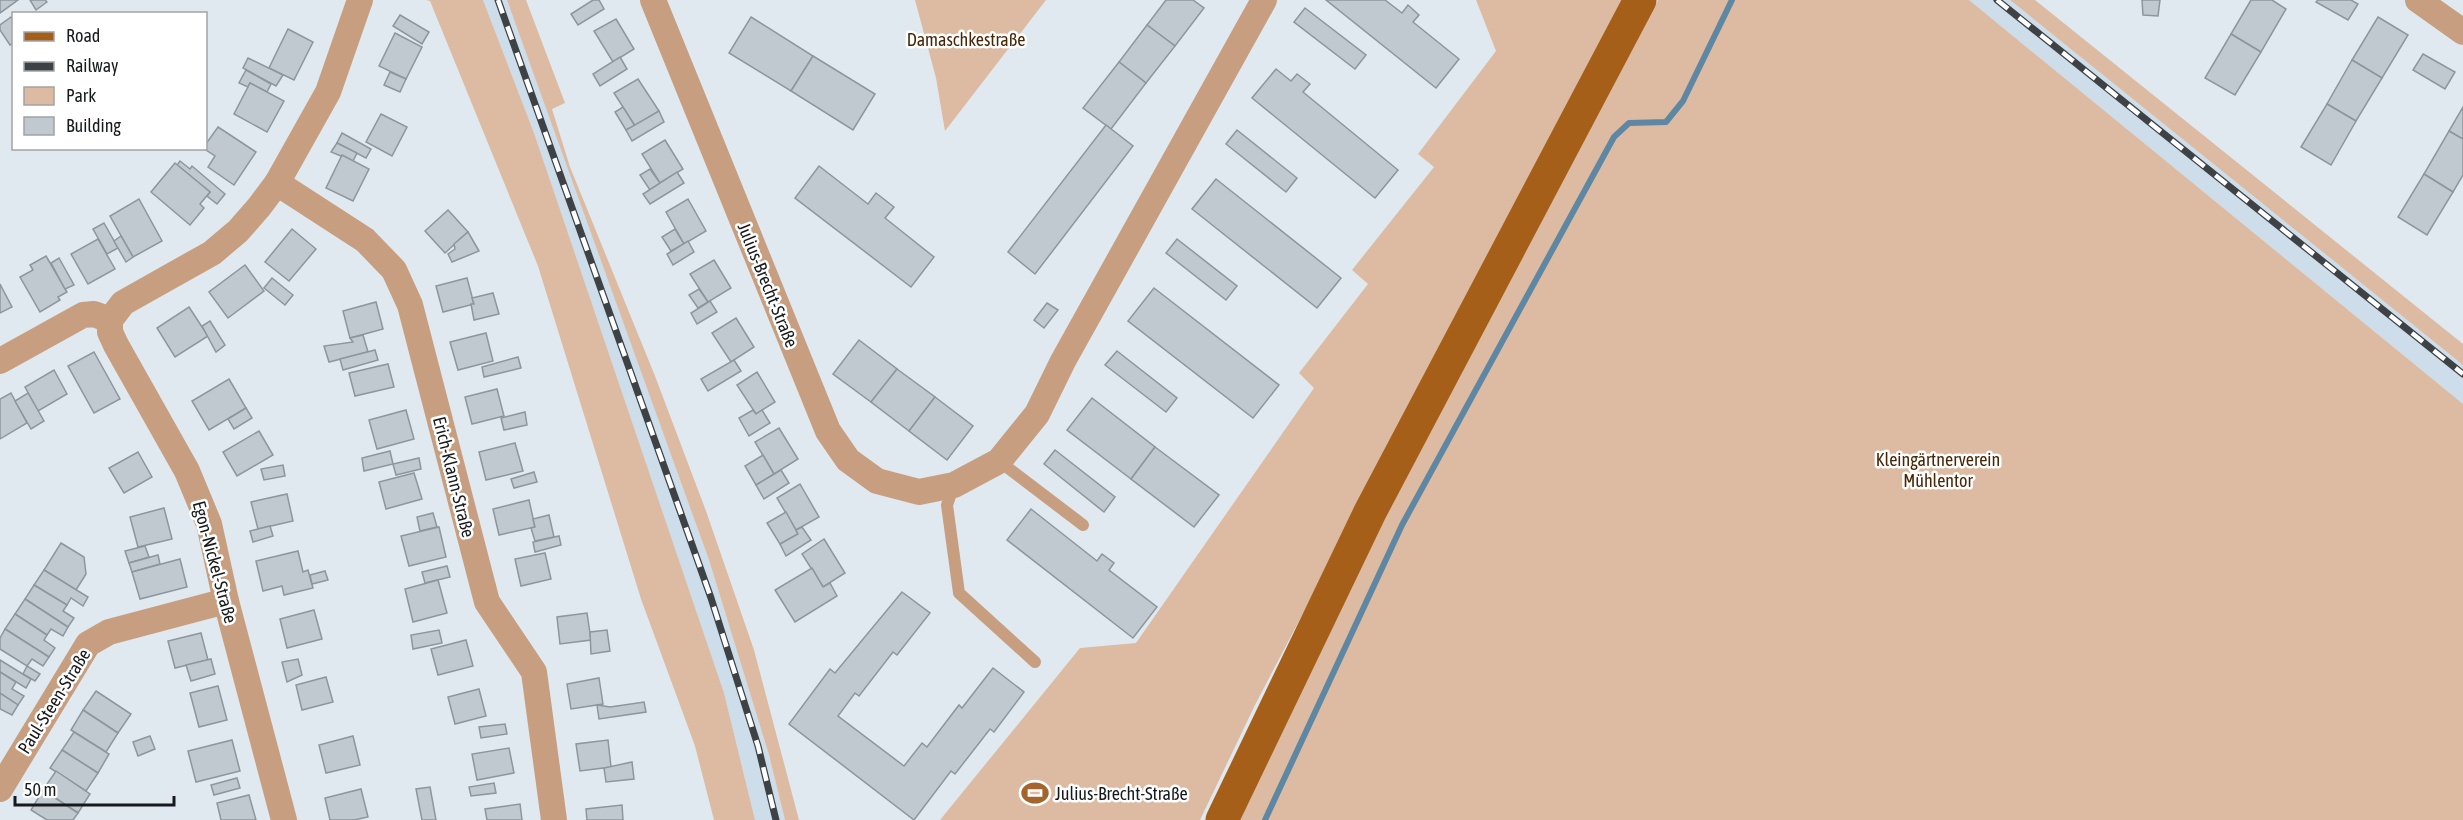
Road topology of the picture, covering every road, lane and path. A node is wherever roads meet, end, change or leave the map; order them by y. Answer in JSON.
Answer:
{"nodes":[{"id":1,"x":360,"y":0,"type":"edge"},
{"id":2,"x":653,"y":0,"type":"edge"},
{"id":3,"x":1264,"y":0,"type":"edge"},
{"id":4,"x":1640,"y":0,"type":"edge"},
{"id":5,"x":2428,"y":3,"type":"edge"},
{"id":6,"x":2463,"y":32,"type":"edge"},
{"id":7,"x":277,"y":183,"type":"junction"},
{"id":8,"x":110,"y":320,"type":"junction"},
{"id":9,"x":0,"y":361,"type":"edge"},
{"id":10,"x":999,"y":461,"type":"junction"},
{"id":11,"x":954,"y":485,"type":"junction"},
{"id":12,"x":1083,"y":525,"type":"dead end"},
{"id":13,"x":226,"y":601,"type":"junction"},
{"id":14,"x":1035,"y":662,"type":"dead end"},
{"id":15,"x":0,"y":789,"type":"edge"},
{"id":16,"x":284,"y":820,"type":"edge"},
{"id":17,"x":554,"y":820,"type":"edge"},
{"id":18,"x":1222,"y":820,"type":"edge"}],
"edges":[{"from":1,"to":7,"type":"street"},
{"from":2,"to":11,"type":"street","name":"Julius-Brecht-Straße"},
{"from":3,"to":10,"type":"street"},
{"from":4,"to":18,"type":"main road"},
{"from":5,"to":6,"type":"street"},
{"from":7,"to":8,"type":"street"},
{"from":7,"to":17,"type":"street","name":"Erich-Klann-Straße"},
{"from":8,"to":9,"type":"street"},
{"from":8,"to":13,"type":"street","name":"Egon-Nickel-Straße"},
{"from":10,"to":11,"type":"street"},
{"from":10,"to":12,"type":"lane"},
{"from":11,"to":14,"type":"lane"},
{"from":13,"to":15,"type":"street","name":"Paul-Steen-Straße"},
{"from":13,"to":16,"type":"street","name":"Egon-Nickel-Straße"}]}
